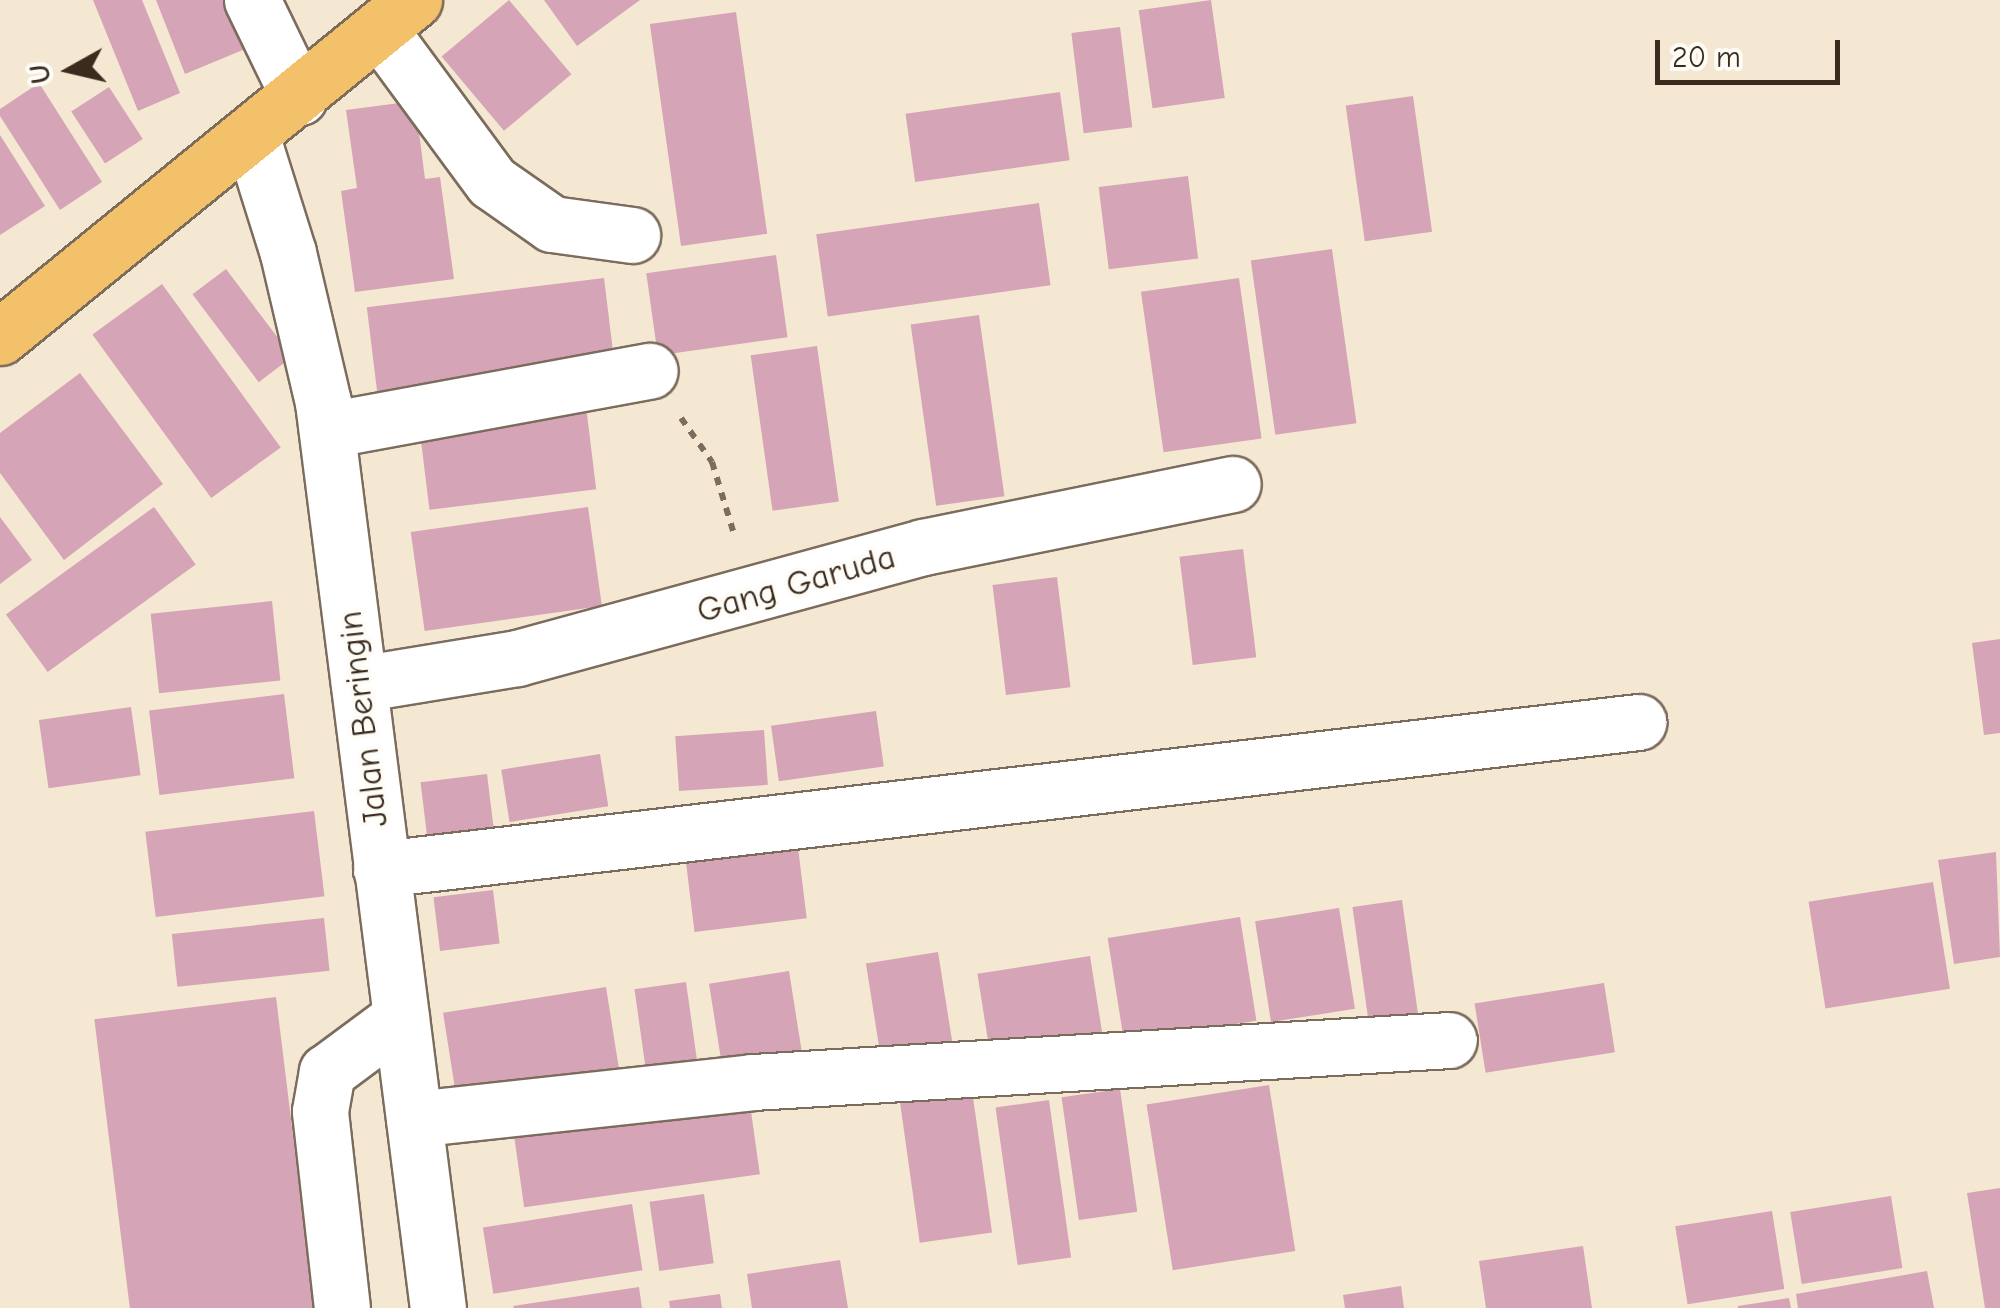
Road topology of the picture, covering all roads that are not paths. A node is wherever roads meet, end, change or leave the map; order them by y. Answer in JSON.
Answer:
{"nodes":[{"id":1,"x":252,"y":0,"type":"edge"},
{"id":2,"x":396,"y":14,"type":"edge"},
{"id":3,"x":298,"y":98,"type":"junction"},
{"id":4,"x":252,"y":138,"type":"junction"},
{"id":5,"x":632,"y":235,"type":"dead end"},
{"id":6,"x":0,"y":337,"type":"edge"},
{"id":7,"x":650,"y":371,"type":"road end"},
{"id":8,"x":327,"y":430,"type":"junction"},
{"id":9,"x":1233,"y":484,"type":"dead end"},
{"id":10,"x":359,"y":684,"type":"junction"},
{"id":11,"x":1638,"y":722,"type":"dead end"},
{"id":12,"x":381,"y":869,"type":"junction"},
{"id":13,"x":401,"y":1016,"type":"junction"},
{"id":14,"x":1449,"y":1040,"type":"dead end"},
{"id":15,"x":414,"y":1119,"type":"junction"},
{"id":16,"x":342,"y":1308,"type":"edge"},
{"id":17,"x":438,"y":1308,"type":"edge"}],
"edges":[{"from":1,"to":3,"type":"street"},
{"from":2,"to":3,"type":"main road"},
{"from":2,"to":5,"type":"street"},
{"from":3,"to":4,"type":"main road"},
{"from":4,"to":6,"type":"main road"},
{"from":4,"to":8,"type":"street","name":"Jalan Beringin"},
{"from":7,"to":8,"type":"street"},
{"from":8,"to":10,"type":"street","name":"Jalan Beringin"},
{"from":9,"to":10,"type":"street","name":"Gang Garuda"},
{"from":10,"to":12,"type":"street","name":"Jalan Beringin"},
{"from":11,"to":12,"type":"street"},
{"from":12,"to":13,"type":"street","name":"Jalan Beringin"},
{"from":13,"to":15,"type":"street","name":"Jalan Beringin"},
{"from":13,"to":16,"type":"street"},
{"from":14,"to":15,"type":"street"},
{"from":15,"to":17,"type":"street","name":"Jalan Beringin"}]}
